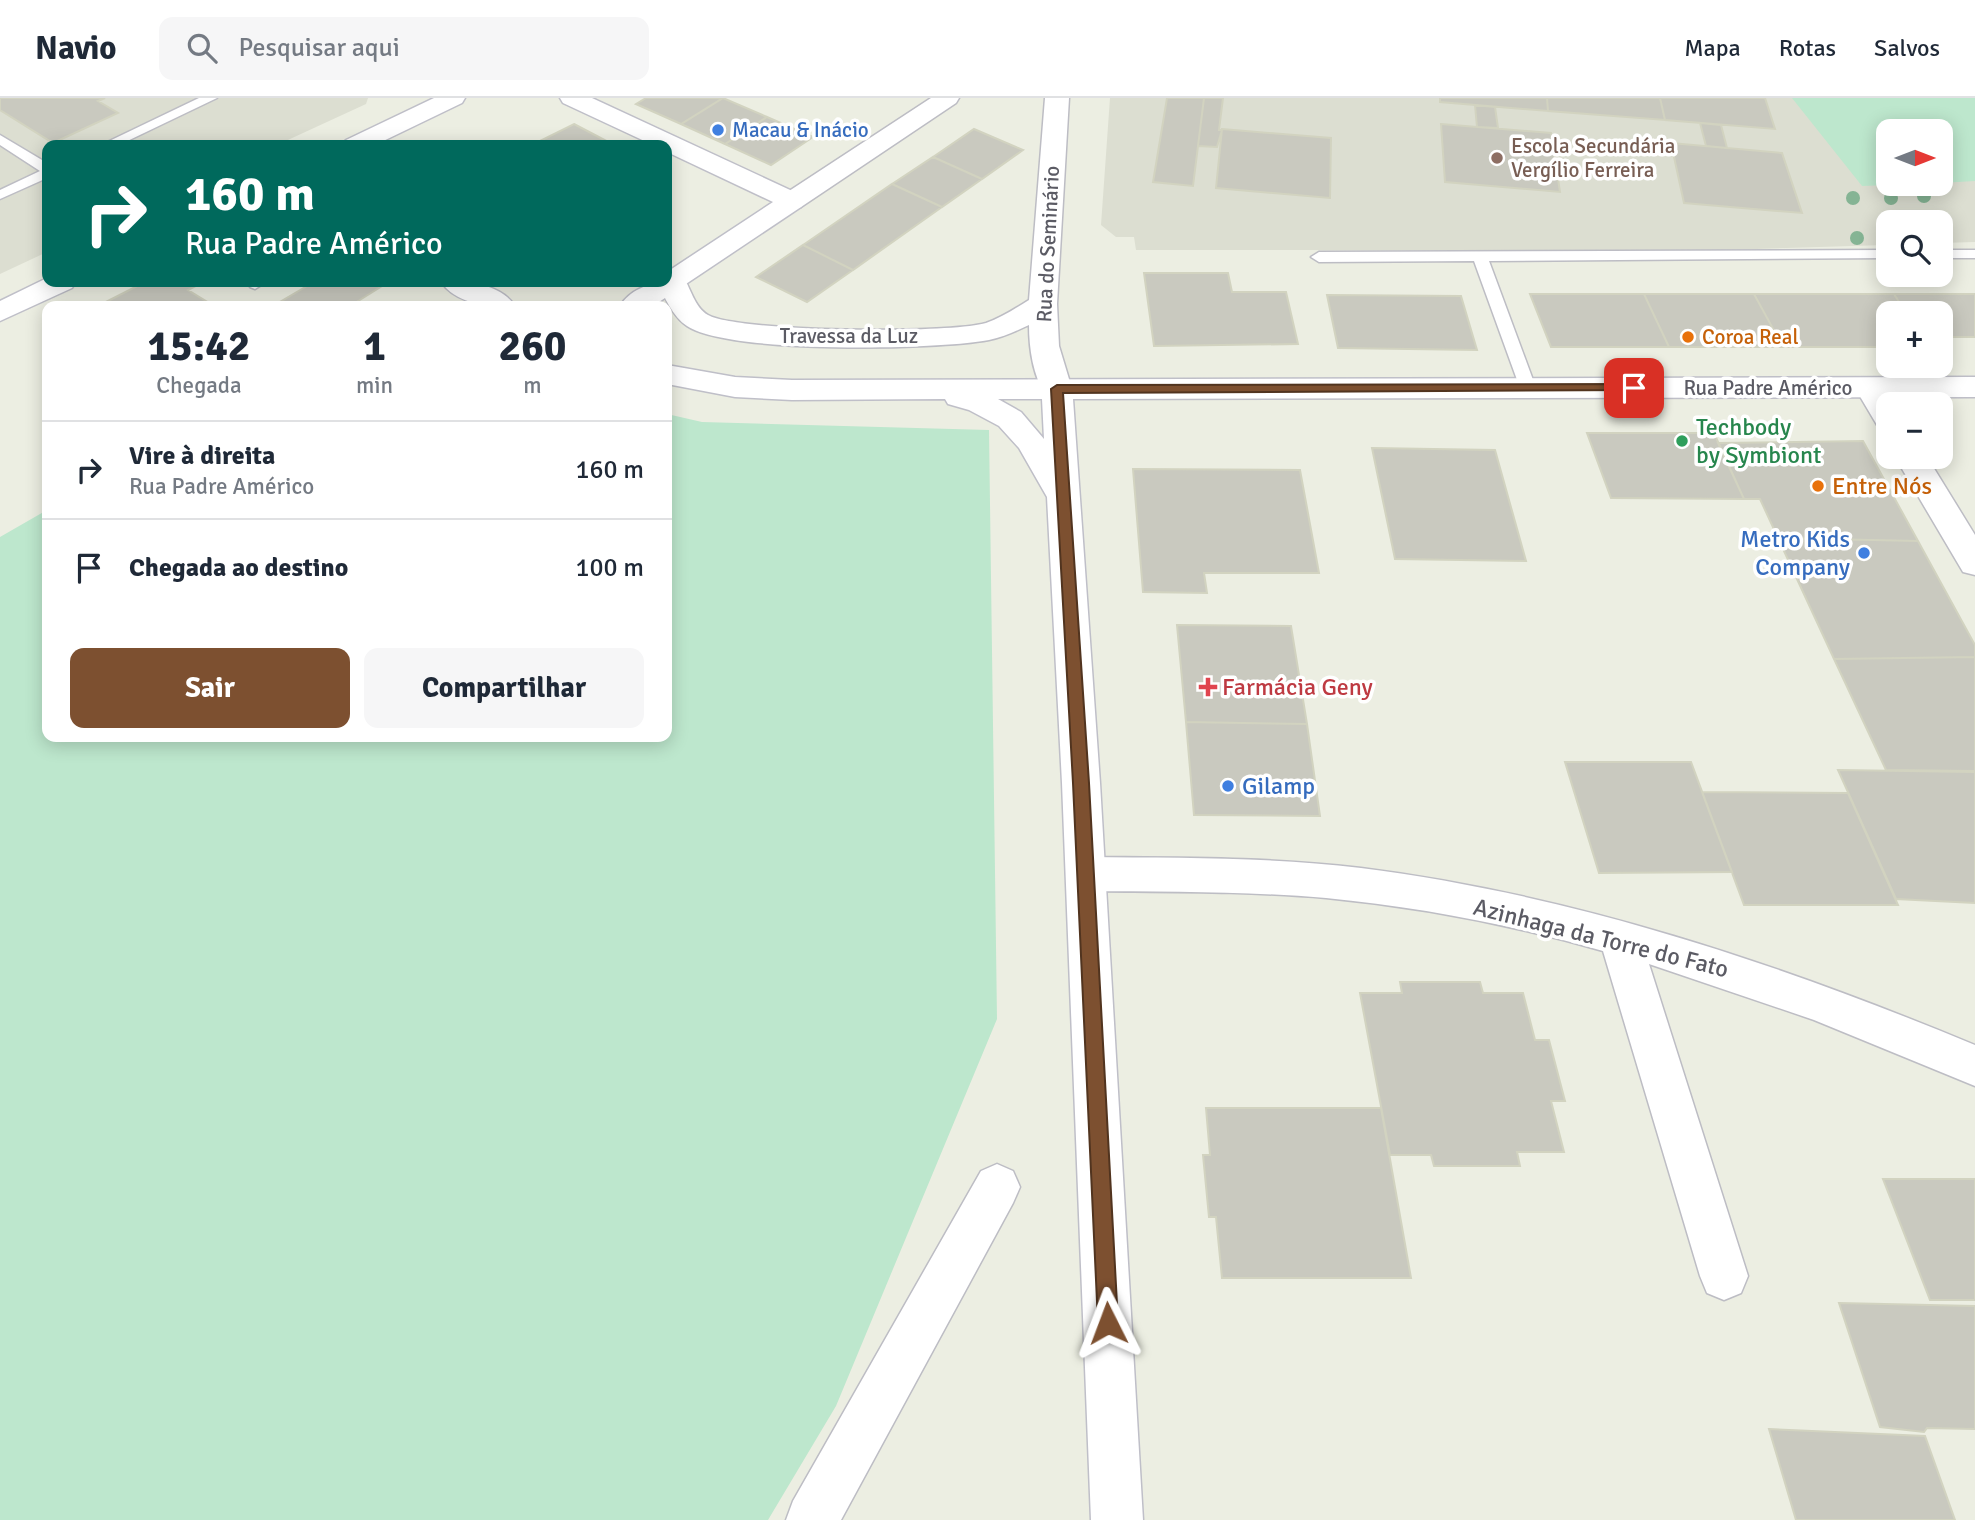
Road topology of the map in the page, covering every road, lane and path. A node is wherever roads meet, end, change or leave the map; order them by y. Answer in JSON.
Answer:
{"nodes":[{"id":1,"x":210,"y":98,"type":"edge"},
{"id":2,"x":453,"y":98,"type":"edge"},
{"id":3,"x":572,"y":98,"type":"edge"},
{"id":4,"x":947,"y":98,"type":"edge"},
{"id":5,"x":1057,"y":98,"type":"edge"},
{"id":6,"x":0,"y":139,"type":"edge"},
{"id":7,"x":119,"y":140,"type":"edge"},
{"id":8,"x":365,"y":140,"type":"edge"},
{"id":9,"x":662,"y":140,"type":"edge"},
{"id":10,"x":672,"y":145,"type":"edge"},
{"id":11,"x":42,"y":168,"type":"edge"},
{"id":12,"x":42,"y":174,"type":"edge"},
{"id":13,"x":0,"y":195,"type":"edge"},
{"id":14,"x":792,"y":201,"type":"junction"},
{"id":15,"x":1876,"y":254,"type":"edge"},
{"id":16,"x":1953,"y":254,"type":"edge"},
{"id":17,"x":1975,"y":254,"type":"edge"},
{"id":18,"x":1319,"y":257,"type":"dead end"},
{"id":19,"x":1480,"y":257,"type":"junction"},
{"id":20,"x":672,"y":281,"type":"joint"},
{"id":21,"x":52,"y":287,"type":"edge"},
{"id":22,"x":464,"y":287,"type":"edge"},
{"id":23,"x":663,"y":287,"type":"edge"},
{"id":24,"x":491,"y":301,"type":"edge"},
{"id":25,"x":642,"y":301,"type":"edge"},
{"id":26,"x":1043,"y":304,"type":"junction"},
{"id":27,"x":0,"y":312,"type":"edge"},
{"id":28,"x":672,"y":376,"type":"edge"},
{"id":29,"x":1975,"y":387,"type":"edge"},
{"id":30,"x":1528,"y":388,"type":"junction"},
{"id":31,"x":1870,"y":388,"type":"junction"},
{"id":32,"x":926,"y":389,"type":"junction"},
{"id":33,"x":1057,"y":389,"type":"junction"},
{"id":34,"x":1876,"y":398,"type":"edge"},
{"id":35,"x":1918,"y":469,"type":"edge"},
{"id":36,"x":1062,"y":498,"type":"junction"},
{"id":37,"x":1975,"y":563,"type":"edge"},
{"id":38,"x":1086,"y":874,"type":"junction"},
{"id":39,"x":1620,"y":939,"type":"junction"},
{"id":40,"x":1975,"y":1066,"type":"edge"},
{"id":41,"x":997,"y":1186,"type":"dead end"},
{"id":42,"x":1724,"y":1276,"type":"dead end"},
{"id":43,"x":812,"y":1520,"type":"edge"},
{"id":44,"x":1117,"y":1520,"type":"edge"}],
"edges":[{"from":1,"to":7,"type":"lane"},
{"from":2,"to":8,"type":"street"},
{"from":3,"to":9,"type":"street"},
{"from":4,"to":14,"type":"street"},
{"from":5,"to":26,"type":"street","name":"Rua do Seminário"},
{"from":6,"to":11,"type":"lane"},
{"from":10,"to":14,"type":"street"},
{"from":12,"to":13,"type":"lane"},
{"from":14,"to":20,"type":"street"},
{"from":15,"to":19,"type":"lane"},
{"from":16,"to":17,"type":"lane"},
{"from":18,"to":19,"type":"lane"},
{"from":19,"to":30,"type":"lane"},
{"from":20,"to":26,"type":"street","name":"Travessa da Luz"},
{"from":21,"to":27,"type":"street"},
{"from":22,"to":24,"type":"street"},
{"from":23,"to":25,"type":"street"},
{"from":26,"to":33,"type":"street","name":"Rua do Seminário"},
{"from":28,"to":32,"type":"street"},
{"from":29,"to":31,"type":"street","name":"Rua Padre Américo"},
{"from":30,"to":31,"type":"street","name":"Rua Padre Américo"},
{"from":30,"to":33,"type":"street","name":"Rua Padre Américo"},
{"from":31,"to":34,"type":"street"},
{"from":32,"to":33,"type":"street"},
{"from":32,"to":36,"type":"street"},
{"from":33,"to":36,"type":"street","name":"Rua do Seminário"},
{"from":35,"to":37,"type":"street"},
{"from":36,"to":38,"type":"street","name":"Rua do Seminário"},
{"from":38,"to":39,"type":"street","name":"Azinhaga da Torre do Fato"},
{"from":38,"to":44,"type":"street","name":"Rua do Seminário"},
{"from":39,"to":40,"type":"street","name":"Azinhaga da Torre do Fato"},
{"from":39,"to":42,"type":"street"},
{"from":41,"to":43,"type":"street"}]}
